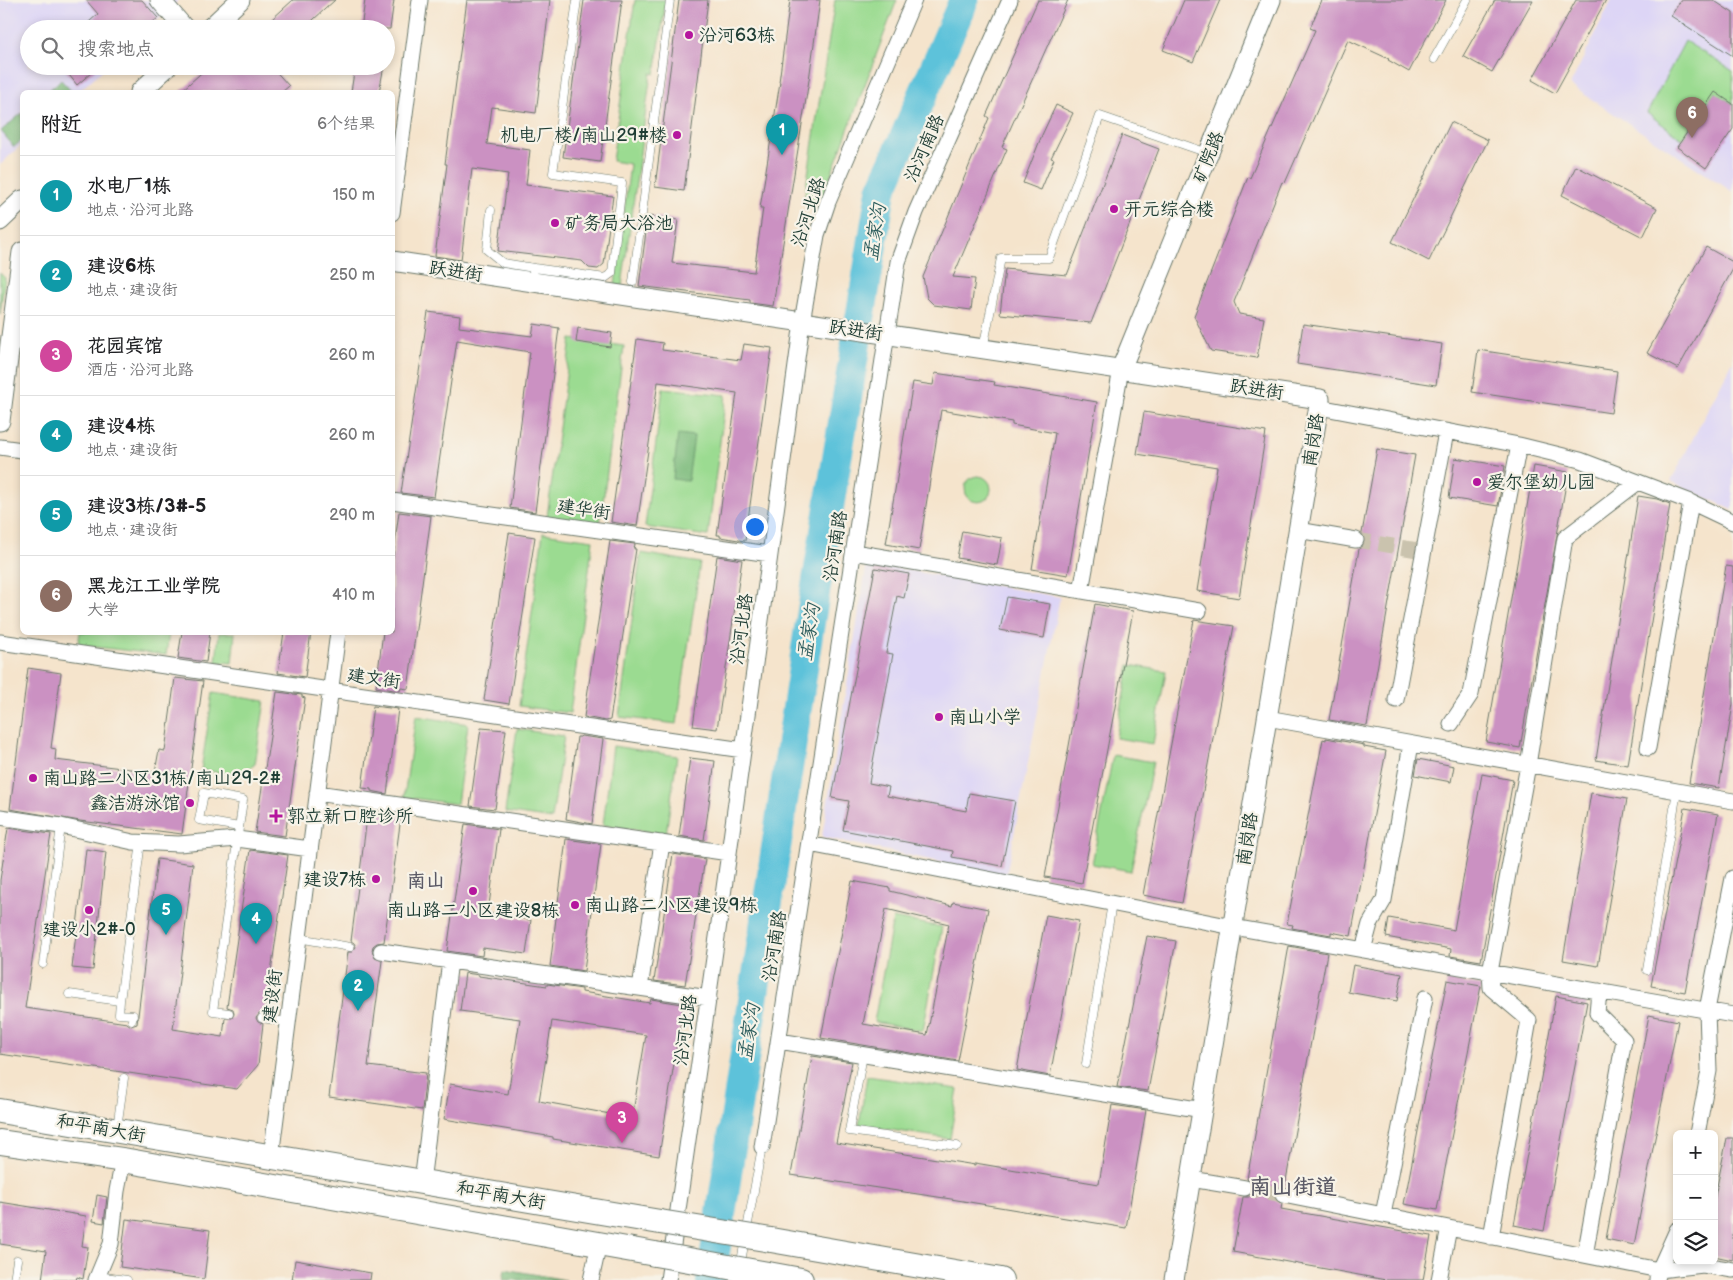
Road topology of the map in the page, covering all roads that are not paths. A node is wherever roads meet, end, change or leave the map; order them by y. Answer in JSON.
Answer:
{"nodes":[{"id":1,"x":160,"y":0,"type":"edge"},
{"id":2,"x":240,"y":0,"type":"edge"},
{"id":3,"x":420,"y":0,"type":"edge"},
{"id":4,"x":577,"y":0,"type":"edge"},
{"id":5,"x":670,"y":0,"type":"edge"},
{"id":6,"x":914,"y":0,"type":"edge"},
{"id":7,"x":1010,"y":0,"type":"edge"},
{"id":8,"x":1271,"y":0,"type":"edge"},
{"id":9,"x":1467,"y":0,"type":"edge"},
{"id":10,"x":177,"y":20,"type":"edge"},
{"id":11,"x":219,"y":20,"type":"edge"},
{"id":12,"x":1434,"y":59,"type":"dead end"},
{"id":13,"x":158,"y":75,"type":"edge"},
{"id":14,"x":142,"y":90,"type":"edge"},
{"id":15,"x":1209,"y":153,"type":"junction"},
{"id":16,"x":395,"y":190,"type":"edge"},
{"id":17,"x":20,"y":204,"type":"edge"},
{"id":18,"x":491,"y":210,"type":"dead end"},
{"id":19,"x":0,"y":221,"type":"edge"},
{"id":20,"x":395,"y":261,"type":"edge"},
{"id":21,"x":20,"y":273,"type":"edge"},
{"id":22,"x":533,"y":275,"type":"junction"},
{"id":23,"x":633,"y":282,"type":"dead end"},
{"id":24,"x":803,"y":322,"type":"junction"},
{"id":25,"x":882,"y":334,"type":"junction"},
{"id":26,"x":983,"y":349,"type":"junction"},
{"id":27,"x":1122,"y":369,"type":"junction"},
{"id":28,"x":1319,"y":403,"type":"junction"},
{"id":29,"x":0,"y":421,"type":"edge"},
{"id":30,"x":1446,"y":432,"type":"junction"},
{"id":31,"x":1519,"y":446,"type":"junction"},
{"id":32,"x":0,"y":447,"type":"edge"},
{"id":33,"x":20,"y":450,"type":"edge"},
{"id":34,"x":1638,"y":482,"type":"junction"},
{"id":35,"x":395,"y":501,"type":"edge"},
{"id":36,"x":1691,"y":502,"type":"junction"},
{"id":37,"x":1733,"y":522,"type":"edge"},
{"id":38,"x":1298,"y":530,"type":"junction"},
{"id":39,"x":1356,"y":540,"type":"tunnel mouth"},
{"id":40,"x":854,"y":552,"type":"junction"},
{"id":41,"x":770,"y":554,"type":"junction"},
{"id":42,"x":1081,"y":591,"type":"junction"},
{"id":43,"x":1199,"y":611,"type":"dead end"},
{"id":44,"x":338,"y":635,"type":"edge"},
{"id":45,"x":0,"y":642,"type":"edge"},
{"id":46,"x":330,"y":690,"type":"junction"},
{"id":47,"x":1396,"y":700,"type":"dead end"},
{"id":48,"x":1267,"y":718,"type":"junction"},
{"id":49,"x":1451,"y":724,"type":"dead end"},
{"id":50,"x":1410,"y":744,"type":"junction"},
{"id":51,"x":1648,"y":748,"type":"dead end"},
{"id":52,"x":743,"y":750,"type":"junction"},
{"id":53,"x":1528,"y":764,"type":"junction"},
{"id":54,"x":1677,"y":791,"type":"junction"},
{"id":55,"x":317,"y":793,"type":"junction"},
{"id":56,"x":1733,"y":801,"type":"edge"},
{"id":57,"x":0,"y":817,"type":"edge"},
{"id":58,"x":61,"y":826,"type":"junction"},
{"id":59,"x":238,"y":833,"type":"junction"},
{"id":60,"x":141,"y":842,"type":"junction"},
{"id":61,"x":662,"y":844,"type":"junction"},
{"id":62,"x":809,"y":844,"type":"junction"},
{"id":63,"x":310,"y":849,"type":"junction"},
{"id":64,"x":729,"y":853,"type":"junction"},
{"id":65,"x":1733,"y":878,"type":"edge"},
{"id":66,"x":1112,"y":903,"type":"junction"},
{"id":67,"x":1233,"y":927,"type":"junction"},
{"id":68,"x":298,"y":938,"type":"junction"},
{"id":69,"x":350,"y":947,"type":"dead end"},
{"id":70,"x":1363,"y":950,"type":"junction"},
{"id":71,"x":381,"y":952,"type":"dead end"},
{"id":72,"x":450,"y":961,"type":"junction"},
{"id":73,"x":43,"y":964,"type":"dead end"},
{"id":74,"x":1647,"y":970,"type":"dead end"},
{"id":75,"x":1490,"y":972,"type":"junction"},
{"id":76,"x":640,"y":988,"type":"junction"},
{"id":77,"x":1599,"y":991,"type":"junction"},
{"id":78,"x":69,"y":994,"type":"dead end"},
{"id":79,"x":708,"y":998,"type":"junction"},
{"id":80,"x":1425,"y":998,"type":"dead end"},
{"id":81,"x":120,"y":1002,"type":"junction"},
{"id":82,"x":1707,"y":1010,"type":"junction"},
{"id":83,"x":229,"y":1013,"type":"dead end"},
{"id":84,"x":1733,"y":1014,"type":"edge"},
{"id":85,"x":262,"y":1018,"type":"dead end"},
{"id":86,"x":132,"y":1020,"type":"dead end"},
{"id":87,"x":287,"y":1022,"type":"junction"},
{"id":88,"x":779,"y":1041,"type":"junction"},
{"id":89,"x":862,"y":1055,"type":"junction"},
{"id":90,"x":1086,"y":1064,"type":"dead end"},
{"id":91,"x":124,"y":1078,"type":"dead end"},
{"id":92,"x":1203,"y":1110,"type":"junction"},
{"id":93,"x":0,"y":1111,"type":"edge"},
{"id":94,"x":1698,"y":1130,"type":"edge"},
{"id":95,"x":117,"y":1131,"type":"junction"},
{"id":96,"x":0,"y":1142,"type":"edge"},
{"id":97,"x":957,"y":1146,"type":"dead end"},
{"id":98,"x":762,"y":1147,"type":"joint"},
{"id":99,"x":271,"y":1157,"type":"junction"},
{"id":100,"x":123,"y":1160,"type":"junction"},
{"id":101,"x":1191,"y":1179,"type":"junction"},
{"id":102,"x":422,"y":1182,"type":"junction"},
{"id":103,"x":1245,"y":1188,"type":"tunnel mouth"},
{"id":104,"x":1283,"y":1195,"type":"tunnel mouth"},
{"id":105,"x":1383,"y":1215,"type":"junction"},
{"id":106,"x":1449,"y":1228,"type":"junction"},
{"id":107,"x":1491,"y":1236,"type":"junction"},
{"id":108,"x":1673,"y":1239,"type":"edge"},
{"id":109,"x":599,"y":1244,"type":"junction"},
{"id":110,"x":1585,"y":1255,"type":"junction"},
{"id":111,"x":17,"y":1260,"type":"dead end"},
{"id":112,"x":1733,"y":1270,"type":"edge"},
{"id":113,"x":1658,"y":1275,"type":"edge"},
{"id":114,"x":96,"y":1278,"type":"edge"},
{"id":115,"x":14,"y":1280,"type":"edge"},
{"id":116,"x":127,"y":1280,"type":"edge"},
{"id":117,"x":591,"y":1280,"type":"edge"},
{"id":118,"x":668,"y":1280,"type":"edge"},
{"id":119,"x":737,"y":1280,"type":"edge"},
{"id":120,"x":801,"y":1280,"type":"edge"},
{"id":121,"x":1001,"y":1280,"type":"edge"},
{"id":122,"x":1174,"y":1280,"type":"edge"},
{"id":123,"x":1439,"y":1280,"type":"edge"}],
"edges":[{"from":1,"to":10,"type":"street"},
{"from":2,"to":11,"type":"street"},
{"from":3,"to":16,"type":"street"},
{"from":4,"to":22,"type":"lane"},
{"from":5,"to":23,"type":"lane"},
{"from":6,"to":24,"type":"street","name":"沿河北路"},
{"from":7,"to":25,"type":"street","name":"沿河南路"},
{"from":8,"to":15,"type":"street","name":"矿院路"},
{"from":9,"to":12,"type":"lane"},
{"from":13,"to":14,"type":"street"},
{"from":15,"to":26,"type":"lane"},
{"from":15,"to":27,"type":"street","name":"矿院路"},
{"from":17,"to":19,"type":"street"},
{"from":18,"to":22,"type":"lane"},
{"from":20,"to":22,"type":"street","name":"跃进街"},
{"from":21,"to":29,"type":"street"},
{"from":22,"to":24,"type":"street","name":"跃进街"},
{"from":24,"to":25,"type":"street","name":"跃进街"},
{"from":24,"to":41,"type":"street","name":"沿河北路"},
{"from":25,"to":26,"type":"street","name":"跃进街"},
{"from":25,"to":40,"type":"street","name":"沿河南路"},
{"from":26,"to":27,"type":"street","name":"跃进街"},
{"from":27,"to":28,"type":"street","name":"跃进街"},
{"from":27,"to":42,"type":"street"},
{"from":28,"to":30,"type":"street"},
{"from":28,"to":38,"type":"street","name":"南岗路"},
{"from":30,"to":31,"type":"street"},
{"from":30,"to":47,"type":"street"},
{"from":31,"to":34,"type":"street"},
{"from":31,"to":49,"type":"street"},
{"from":32,"to":33,"type":"street"},
{"from":34,"to":36,"type":"street"},
{"from":34,"to":53,"type":"street"},
{"from":35,"to":41,"type":"street","name":"建华街"},
{"from":36,"to":37,"type":"street"},
{"from":36,"to":51,"type":"street"},
{"from":38,"to":39,"type":"street"},
{"from":38,"to":48,"type":"street","name":"南岗路"},
{"from":40,"to":42,"type":"street"},
{"from":40,"to":62,"type":"street","name":"沿河南路"},
{"from":41,"to":52,"type":"street","name":"沿河北路"},
{"from":42,"to":43,"type":"street"},
{"from":44,"to":46,"type":"street","name":"建设街"},
{"from":45,"to":46,"type":"street","name":"建文街"},
{"from":46,"to":52,"type":"street","name":"建文街"},
{"from":46,"to":55,"type":"street","name":"建设街"},
{"from":48,"to":50,"type":"street"},
{"from":48,"to":67,"type":"street","name":"南岗路"},
{"from":50,"to":53,"type":"street"},
{"from":50,"to":70,"type":"street"},
{"from":52,"to":64,"type":"street","name":"沿河北路"},
{"from":53,"to":54,"type":"street"},
{"from":53,"to":75,"type":"street"},
{"from":54,"to":56,"type":"street"},
{"from":54,"to":74,"type":"lane"},
{"from":55,"to":61,"type":"street"},
{"from":55,"to":63,"type":"street","name":"建设街"},
{"from":57,"to":58,"type":"street"},
{"from":58,"to":60,"type":"street"},
{"from":58,"to":73,"type":"lane"},
{"from":59,"to":59,"type":"lane"},
{"from":59,"to":60,"type":"street"},
{"from":59,"to":63,"type":"street"},
{"from":59,"to":83,"type":"lane"},
{"from":60,"to":81,"type":"lane"},
{"from":61,"to":64,"type":"street"},
{"from":61,"to":76,"type":"street"},
{"from":62,"to":66,"type":"street"},
{"from":62,"to":88,"type":"street","name":"沿河南路"},
{"from":63,"to":68,"type":"street","name":"建设街"},
{"from":64,"to":79,"type":"street","name":"沿河北路"},
{"from":65,"to":82,"type":"street"},
{"from":66,"to":67,"type":"street"},
{"from":66,"to":90,"type":"lane"},
{"from":67,"to":70,"type":"street"},
{"from":67,"to":92,"type":"street","name":"南岗路"},
{"from":68,"to":69,"type":"lane"},
{"from":68,"to":87,"type":"street","name":"建设街"},
{"from":70,"to":75,"type":"street"},
{"from":71,"to":72,"type":"street"},
{"from":72,"to":76,"type":"street"},
{"from":72,"to":102,"type":"street"},
{"from":75,"to":77,"type":"street"},
{"from":75,"to":107,"type":"street"},
{"from":76,"to":79,"type":"street"},
{"from":77,"to":82,"type":"street"},
{"from":77,"to":110,"type":"street"},
{"from":78,"to":81,"type":"lane"},
{"from":79,"to":118,"type":"street","name":"沿河北路"},
{"from":80,"to":105,"type":"street"},
{"from":81,"to":86,"type":"lane"},
{"from":82,"to":84,"type":"street"},
{"from":82,"to":94,"type":"street"},
{"from":85,"to":87,"type":"lane"},
{"from":87,"to":99,"type":"street","name":"建设街"},
{"from":88,"to":89,"type":"street"},
{"from":88,"to":98,"type":"street","name":"沿河南路"},
{"from":89,"to":92,"type":"street"},
{"from":89,"to":97,"type":"lane"},
{"from":91,"to":95,"type":"lane"},
{"from":92,"to":101,"type":"street","name":"南岗路"},
{"from":93,"to":95,"type":"main road","name":"和平南大街"},
{"from":95,"to":99,"type":"main road","name":"和平南大街"},
{"from":96,"to":100,"type":"main road","name":"和平南大街"},
{"from":98,"to":119,"type":"lane"},
{"from":99,"to":102,"type":"main road","name":"和平南大街"},
{"from":100,"to":109,"type":"main road","name":"和平南大街"},
{"from":100,"to":114,"type":"street"},
{"from":101,"to":103,"type":"street"},
{"from":101,"to":122,"type":"street","name":"南岗路"},
{"from":102,"to":121,"type":"main road","name":"和平南大街","bridge":true},
{"from":104,"to":105,"type":"street"},
{"from":105,"to":106,"type":"street"},
{"from":106,"to":107,"type":"street"},
{"from":106,"to":123,"type":"street"},
{"from":107,"to":110,"type":"street"},
{"from":108,"to":113,"type":"street"},
{"from":109,"to":117,"type":"street"},
{"from":109,"to":120,"type":"main road","name":"和平南大街","bridge":true},
{"from":110,"to":113,"type":"street"},
{"from":111,"to":115,"type":"lane"},
{"from":112,"to":113,"type":"street"},
{"from":114,"to":116,"type":"lane"}]}
